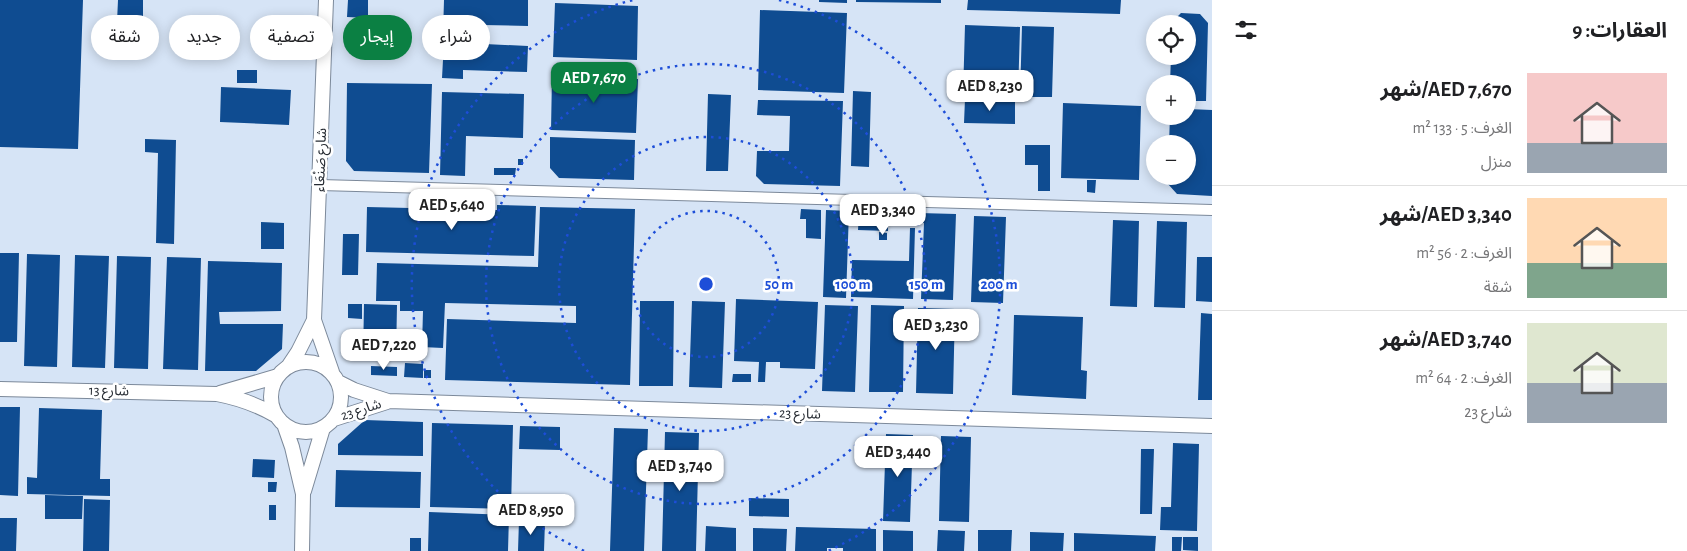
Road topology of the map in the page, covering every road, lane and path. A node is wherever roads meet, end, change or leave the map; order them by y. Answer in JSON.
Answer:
{"nodes":[{"id":1,"x":326,"y":0,"type":"edge"},
{"id":2,"x":320,"y":185,"type":"junction"},
{"id":3,"x":1212,"y":210,"type":"edge"},
{"id":4,"x":314,"y":320,"type":"junction"},
{"id":5,"x":283,"y":371,"type":"junction"},
{"id":6,"x":335,"y":377,"type":"junction"},
{"id":7,"x":0,"y":388,"type":"edge"},
{"id":8,"x":217,"y":394,"type":"junction"},
{"id":9,"x":388,"y":401,"type":"junction"},
{"id":10,"x":279,"y":419,"type":"junction"},
{"id":11,"x":328,"y":424,"type":"junction"},
{"id":12,"x":1212,"y":426,"type":"edge"},
{"id":13,"x":303,"y":494,"type":"junction"},
{"id":14,"x":302,"y":551,"type":"edge"}],
"edges":[{"from":1,"to":2,"type":"street","name":"شارع صَنْعَاء"},
{"from":2,"to":3,"type":"street"},
{"from":2,"to":4,"type":"street","name":"شارع صَنْعَاء"},
{"from":4,"to":5,"type":"street","name":"شارع صَنْعَاء"},
{"from":4,"to":6,"type":"street","name":"شارع صَنْعَاء"},
{"from":5,"to":6,"type":"street"},
{"from":5,"to":8,"type":"street","name":"شارع 13"},
{"from":5,"to":10,"type":"street"},
{"from":6,"to":9,"type":"street","name":"شارع 23"},
{"from":6,"to":11,"type":"street"},
{"from":7,"to":8,"type":"street","name":"شارع 13"},
{"from":8,"to":10,"type":"street","name":"شارع 13"},
{"from":9,"to":11,"type":"street","name":"شارع 23"},
{"from":9,"to":12,"type":"street","name":"شارع 23"},
{"from":10,"to":11,"type":"street"},
{"from":10,"to":13,"type":"street"},
{"from":11,"to":13,"type":"street"},
{"from":13,"to":14,"type":"street"}]}
